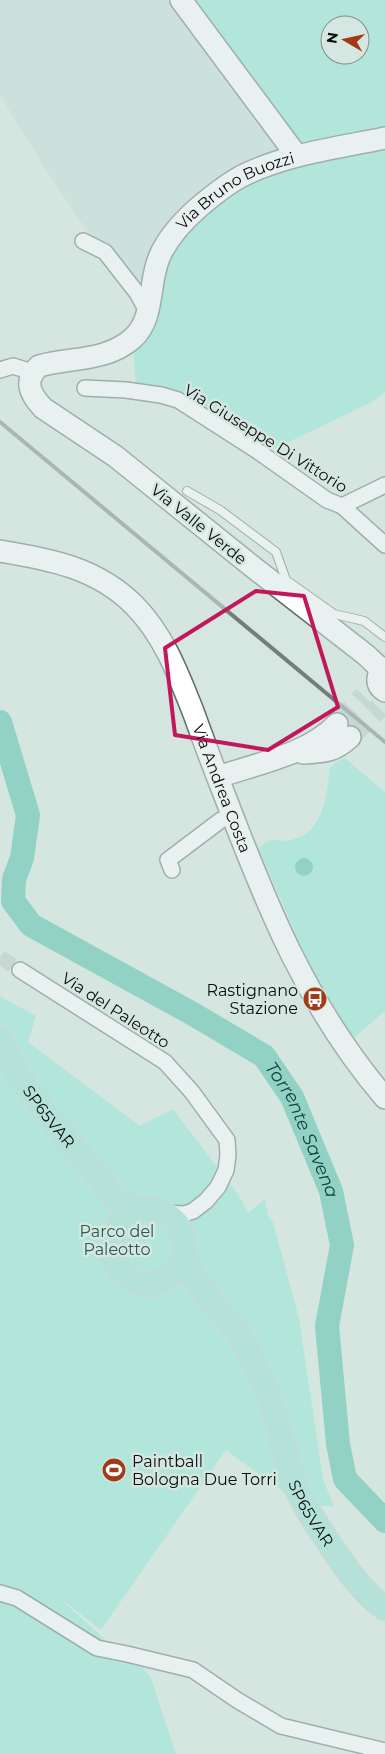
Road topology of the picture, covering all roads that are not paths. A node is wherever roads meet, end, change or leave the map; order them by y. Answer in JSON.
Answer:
{"nodes":[{"id":1,"x":181,"y":0,"type":"edge"},
{"id":2,"x":385,"y":138,"type":"edge"},
{"id":3,"x":297,"y":156,"type":"junction"},
{"id":4,"x":83,"y":241,"type":"dead end"},
{"id":5,"x":148,"y":313,"type":"junction"},
{"id":6,"x":0,"y":370,"type":"edge"},
{"id":7,"x":32,"y":372,"type":"junction"},
{"id":8,"x":85,"y":388,"type":"dead end"},
{"id":9,"x":385,"y":485,"type":"edge"},
{"id":10,"x":186,"y":491,"type":"dead end"},
{"id":11,"x":342,"y":506,"type":"junction"},
{"id":12,"x":385,"y":545,"type":"edge"},
{"id":13,"x":0,"y":551,"type":"edge"},
{"id":14,"x":385,"y":637,"type":"edge"},
{"id":15,"x":380,"y":687,"type":"edge"},
{"id":16,"x":344,"y":731,"type":"tunnel mouth"},
{"id":17,"x":218,"y":777,"type":"junction"},
{"id":18,"x":232,"y":815,"type":"junction"},
{"id":19,"x":172,"y":870,"type":"dead end"},
{"id":20,"x":20,"y":970,"type":"tunnel mouth"},
{"id":21,"x":0,"y":1039,"type":"edge"},
{"id":22,"x":385,"y":1098,"type":"edge"},
{"id":23,"x":108,"y":1190,"type":"junction"},
{"id":24,"x":139,"y":1211,"type":"junction"},
{"id":25,"x":193,"y":1211,"type":"junction"},
{"id":26,"x":163,"y":1213,"type":"junction"},
{"id":27,"x":114,"y":1231,"type":"junction"},
{"id":28,"x":184,"y":1246,"type":"junction"},
{"id":29,"x":162,"y":1282,"type":"junction"},
{"id":30,"x":209,"y":1299,"type":"junction"},
{"id":31,"x":0,"y":1592,"type":"edge"},
{"id":32,"x":385,"y":1608,"type":"edge"},
{"id":33,"x":385,"y":1751,"type":"edge"}],
"edges":[{"from":1,"to":3,"type":"street"},
{"from":2,"to":3,"type":"street","name":"Via Bruno Buozzi"},
{"from":3,"to":5,"type":"street","name":"Via Bruno Buozzi"},
{"from":4,"to":5,"type":"street"},
{"from":5,"to":7,"type":"street","name":"Via Bruno Buozzi"},
{"from":6,"to":7,"type":"street"},
{"from":7,"to":15,"type":"street","name":"Via Valle Verde"},
{"from":8,"to":11,"type":"street","name":"Via Giuseppe Di Vittorio"},
{"from":9,"to":11,"type":"street"},
{"from":10,"to":14,"type":"lane"},
{"from":11,"to":12,"type":"street","name":"Via Giuseppe Di Vittorio"},
{"from":13,"to":17,"type":"street","name":"Via Andrea Costa"},
{"from":16,"to":17,"type":"street"},
{"from":17,"to":18,"type":"street","name":"Via Andrea Costa"},
{"from":18,"to":19,"type":"street"},
{"from":18,"to":22,"type":"street","name":"Via Andrea Costa"},
{"from":20,"to":25,"type":"street","name":"Via del Paleotto"},
{"from":21,"to":23,"type":"main road","name":"SP65VAR"},
{"from":23,"to":24,"type":"main road"},
{"from":23,"to":27,"type":"main road"},
{"from":24,"to":26,"type":"main road"},
{"from":24,"to":27,"type":"main road"},
{"from":25,"to":26,"type":"street"},
{"from":25,"to":28,"type":"street","name":"Via del Paleotto"},
{"from":26,"to":28,"type":"main road"},
{"from":27,"to":29,"type":"main road"},
{"from":28,"to":29,"type":"main road"},
{"from":28,"to":30,"type":"main road"},
{"from":29,"to":30,"type":"main road"},
{"from":30,"to":32,"type":"main road","name":"SP65VAR"},
{"from":31,"to":33,"type":"street"}]}
